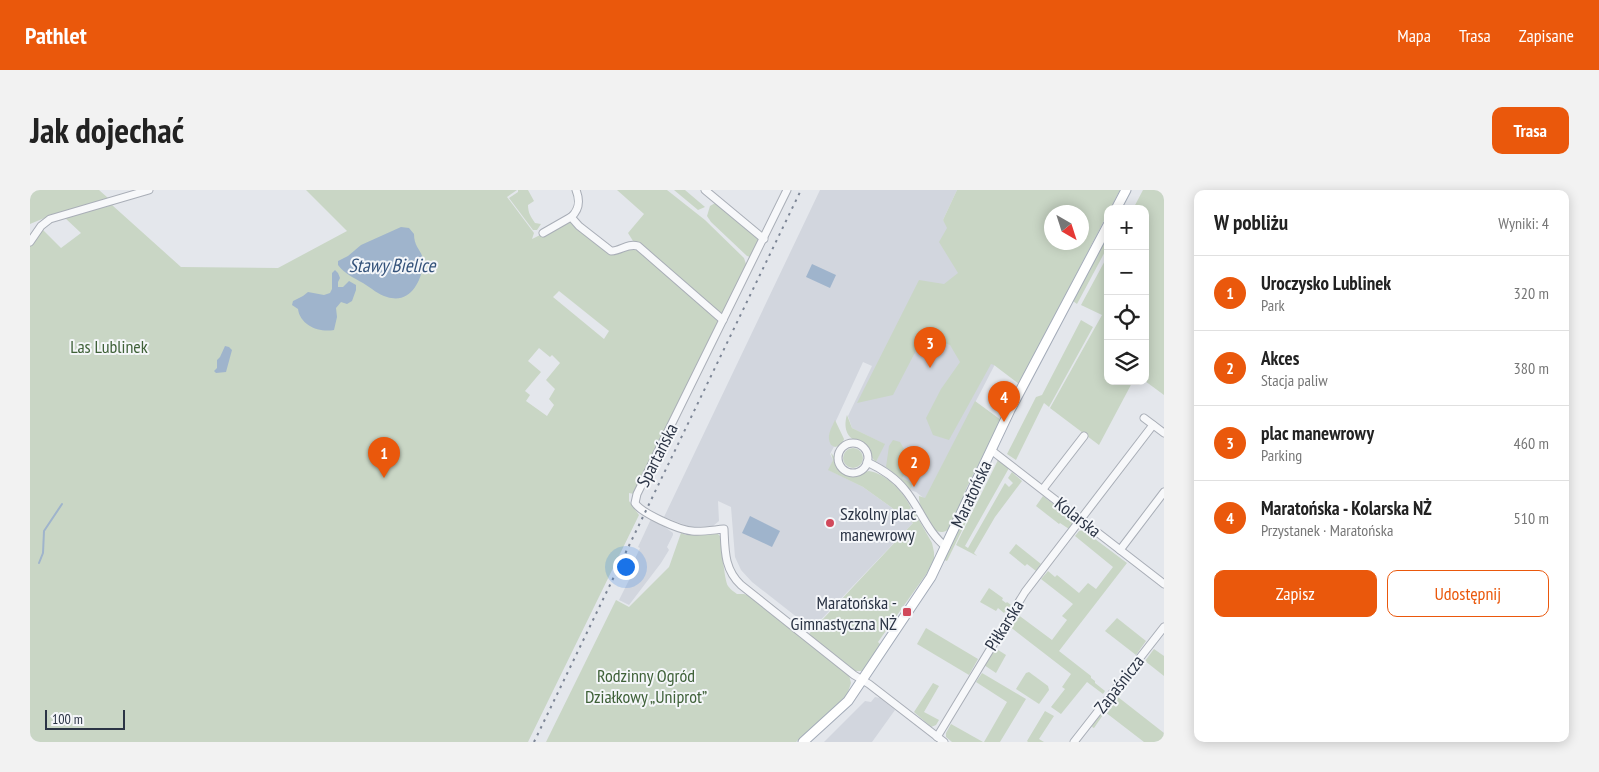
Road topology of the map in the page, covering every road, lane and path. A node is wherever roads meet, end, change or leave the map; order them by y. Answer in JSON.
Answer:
{"nodes":[{"id":1,"x":148,"y":190,"type":"edge"},
{"id":2,"x":576,"y":190,"type":"edge"},
{"id":3,"x":705,"y":190,"type":"edge"},
{"id":4,"x":787,"y":190,"type":"edge"},
{"id":5,"x":1126,"y":190,"type":"edge"},
{"id":6,"x":1118,"y":205,"type":"edge"},
{"id":7,"x":571,"y":217,"type":"junction"},
{"id":8,"x":543,"y":233,"type":"dead end"},
{"id":9,"x":1104,"y":233,"type":"edge"},
{"id":10,"x":764,"y":239,"type":"junction"},
{"id":11,"x":30,"y":242,"type":"edge"},
{"id":12,"x":723,"y":320,"type":"junction"},
{"id":13,"x":1144,"y":418,"type":"dead end"},
{"id":14,"x":1153,"y":425,"type":"junction"},
{"id":15,"x":1164,"y":433,"type":"edge"},
{"id":16,"x":1084,"y":436,"type":"dead end"},
{"id":17,"x":991,"y":450,"type":"junction"},
{"id":18,"x":867,"y":462,"type":"junction"},
{"id":19,"x":1043,"y":489,"type":"junction"},
{"id":20,"x":1164,"y":492,"type":"edge"},
{"id":21,"x":1081,"y":519,"type":"junction"},
{"id":22,"x":946,"y":547,"type":"junction"},
{"id":23,"x":1120,"y":550,"type":"junction"},
{"id":24,"x":1164,"y":584,"type":"edge"},
{"id":25,"x":1164,"y":626,"type":"edge"},
{"id":26,"x":858,"y":677,"type":"junction"},
{"id":27,"x":937,"y":736,"type":"junction"},
{"id":28,"x":803,"y":742,"type":"edge"},
{"id":29,"x":944,"y":742,"type":"edge"},
{"id":30,"x":1074,"y":742,"type":"edge"}],
"edges":[{"from":1,"to":11,"type":"street"},
{"from":2,"to":7,"type":"street"},
{"from":3,"to":10,"type":"street"},
{"from":4,"to":10,"type":"street","name":"Spartańska"},
{"from":5,"to":6,"type":"main road"},
{"from":7,"to":8,"type":"street"},
{"from":7,"to":12,"type":"street"},
{"from":9,"to":17,"type":"main road","name":"Maratońska"},
{"from":10,"to":12,"type":"street","name":"Spartańska"},
{"from":12,"to":26,"type":"street","name":"Spartańska"},
{"from":13,"to":14,"type":"street"},
{"from":14,"to":15,"type":"street"},
{"from":14,"to":21,"type":"street","name":"Piłkarska"},
{"from":16,"to":19,"type":"street"},
{"from":17,"to":19,"type":"street","name":"Kolarska"},
{"from":17,"to":22,"type":"main road","name":"Maratońska"},
{"from":18,"to":18,"type":"street"},
{"from":18,"to":22,"type":"street"},
{"from":19,"to":21,"type":"street","name":"Kolarska"},
{"from":20,"to":23,"type":"street"},
{"from":21,"to":23,"type":"street","name":"Kolarska"},
{"from":21,"to":27,"type":"street","name":"Piłkarska"},
{"from":22,"to":26,"type":"main road","name":"Maratońska"},
{"from":23,"to":24,"type":"street","name":"Kolarska"},
{"from":25,"to":30,"type":"street","name":"Zapaśnicza"},
{"from":26,"to":27,"type":"street"},
{"from":26,"to":28,"type":"main road","name":"Maratońska"},
{"from":27,"to":29,"type":"street"}]}
